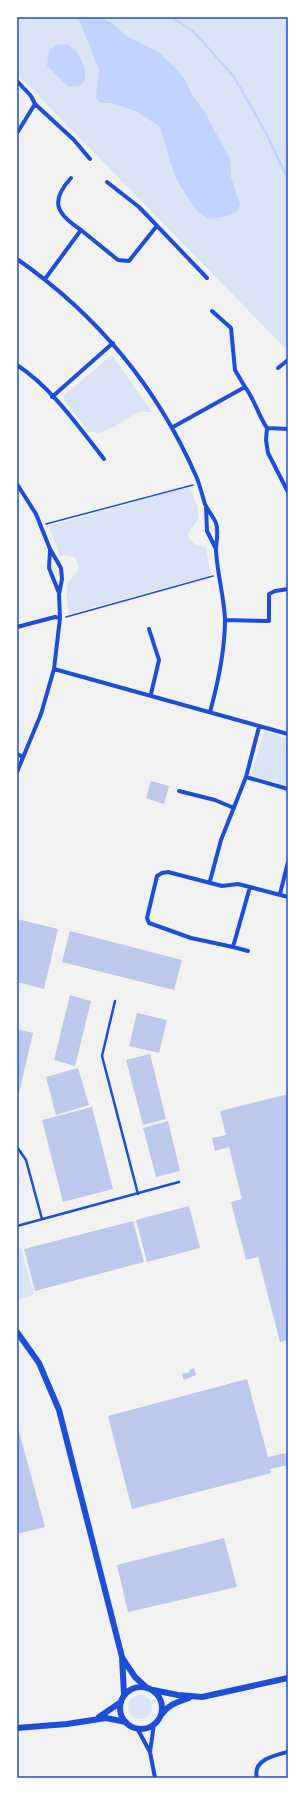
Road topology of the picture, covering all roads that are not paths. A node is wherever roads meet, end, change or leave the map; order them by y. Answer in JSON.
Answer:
{"nodes":[{"id":1,"x":17,"y":81,"type":"edge"},
{"id":2,"x":35,"y":104,"type":"junction"},
{"id":3,"x":17,"y":133,"type":"edge"},
{"id":4,"x":90,"y":159,"type":"dead end"},
{"id":5,"x":71,"y":178,"type":"dead end"},
{"id":6,"x":107,"y":182,"type":"dead end"},
{"id":7,"x":156,"y":227,"type":"junction"},
{"id":8,"x":81,"y":230,"type":"junction"},
{"id":9,"x":17,"y":259,"type":"edge"},
{"id":10,"x":207,"y":278,"type":"dead end"},
{"id":11,"x":45,"y":279,"type":"junction"},
{"id":12,"x":212,"y":311,"type":"dead end"},
{"id":13,"x":113,"y":343,"type":"junction"},
{"id":14,"x":288,"y":360,"type":"edge"},
{"id":15,"x":17,"y":365,"type":"edge"},
{"id":16,"x":278,"y":368,"type":"dead end"},
{"id":17,"x":245,"y":387,"type":"junction"},
{"id":18,"x":52,"y":396,"type":"junction"},
{"id":19,"x":173,"y":427,"type":"junction"},
{"id":20,"x":267,"y":428,"type":"junction"},
{"id":21,"x":288,"y":429,"type":"edge"},
{"id":22,"x":104,"y":459,"type":"dead end"},
{"id":23,"x":17,"y":484,"type":"edge"},
{"id":24,"x":288,"y":492,"type":"edge"},
{"id":25,"x":206,"y":505,"type":"junction"},
{"id":26,"x":50,"y":549,"type":"junction"},
{"id":27,"x":216,"y":550,"type":"junction"},
{"id":28,"x":288,"y":589,"type":"edge"},
{"id":29,"x":60,"y":594,"type":"junction"},
{"id":30,"x":60,"y":618,"type":"junction"},
{"id":31,"x":225,"y":620,"type":"junction"},
{"id":32,"x":17,"y":627,"type":"edge"},
{"id":33,"x":149,"y":629,"type":"dead end"},
{"id":34,"x":54,"y":669,"type":"junction"},
{"id":35,"x":151,"y":694,"type":"junction"},
{"id":36,"x":210,"y":712,"type":"junction"},
{"id":37,"x":259,"y":727,"type":"junction"},
{"id":38,"x":288,"y":734,"type":"edge"},
{"id":39,"x":17,"y":754,"type":"edge"},
{"id":40,"x":23,"y":756,"type":"junction"},
{"id":41,"x":17,"y":772,"type":"edge"},
{"id":42,"x":246,"y":777,"type":"junction"},
{"id":43,"x":288,"y":789,"type":"edge"},
{"id":44,"x":179,"y":791,"type":"dead end"},
{"id":45,"x":234,"y":808,"type":"junction"},
{"id":46,"x":288,"y":862,"type":"edge"},
{"id":47,"x":210,"y":881,"type":"junction"},
{"id":48,"x":250,"y":887,"type":"junction"},
{"id":49,"x":280,"y":894,"type":"junction"},
{"id":50,"x":288,"y":897,"type":"edge"},
{"id":51,"x":233,"y":947,"type":"junction"},
{"id":52,"x":248,"y":951,"type":"dead end"},
{"id":53,"x":115,"y":1001,"type":"dead end"},
{"id":54,"x":17,"y":1147,"type":"edge"},
{"id":55,"x":179,"y":1182,"type":"dead end"},
{"id":56,"x":138,"y":1194,"type":"junction"},
{"id":57,"x":42,"y":1219,"type":"junction"},
{"id":58,"x":17,"y":1226,"type":"edge"},
{"id":59,"x":17,"y":1332,"type":"edge"},
{"id":60,"x":122,"y":1657,"type":"junction"},
{"id":61,"x":288,"y":1678,"type":"edge"},
{"id":62,"x":150,"y":1689,"type":"junction"},
{"id":63,"x":124,"y":1694,"type":"junction"},
{"id":64,"x":192,"y":1696,"type":"junction"},
{"id":65,"x":121,"y":1702,"type":"junction"},
{"id":66,"x":159,"y":1718,"type":"junction"},
{"id":67,"x":94,"y":1719,"type":"junction"},
{"id":68,"x":126,"y":1722,"type":"junction"},
{"id":69,"x":154,"y":1724,"type":"junction"},
{"id":70,"x":17,"y":1728,"type":"edge"},
{"id":71,"x":137,"y":1728,"type":"junction"},
{"id":72,"x":150,"y":1752,"type":"junction"},
{"id":73,"x":288,"y":1752,"type":"edge"},
{"id":74,"x":155,"y":1778,"type":"edge"},
{"id":75,"x":257,"y":1778,"type":"edge"}],
"edges":[{"from":1,"to":2,"type":"street"},
{"from":2,"to":3,"type":"street"},
{"from":2,"to":4,"type":"street"},
{"from":5,"to":8,"type":"street"},
{"from":6,"to":7,"type":"street"},
{"from":7,"to":8,"type":"street"},
{"from":7,"to":10,"type":"street"},
{"from":8,"to":11,"type":"street"},
{"from":9,"to":11,"type":"street"},
{"from":11,"to":13,"type":"street"},
{"from":12,"to":17,"type":"street"},
{"from":13,"to":18,"type":"street"},
{"from":13,"to":19,"type":"street"},
{"from":14,"to":16,"type":"street"},
{"from":15,"to":18,"type":"street"},
{"from":17,"to":19,"type":"street"},
{"from":17,"to":20,"type":"street"},
{"from":18,"to":22,"type":"street"},
{"from":19,"to":25,"type":"street"},
{"from":20,"to":21,"type":"street"},
{"from":20,"to":24,"type":"street"},
{"from":23,"to":26,"type":"street"},
{"from":25,"to":27,"type":"street"},
{"from":25,"to":27,"type":"street"},
{"from":26,"to":29,"type":"street"},
{"from":26,"to":29,"type":"street"},
{"from":27,"to":31,"type":"street"},
{"from":28,"to":31,"type":"street"},
{"from":29,"to":30,"type":"street"},
{"from":30,"to":32,"type":"street"},
{"from":30,"to":34,"type":"street"},
{"from":31,"to":36,"type":"street"},
{"from":33,"to":35,"type":"street"},
{"from":34,"to":35,"type":"street"},
{"from":34,"to":40,"type":"street"},
{"from":35,"to":36,"type":"street"},
{"from":36,"to":37,"type":"street"},
{"from":37,"to":38,"type":"street"},
{"from":37,"to":42,"type":"street"},
{"from":39,"to":40,"type":"street"},
{"from":40,"to":41,"type":"street"},
{"from":42,"to":43,"type":"street"},
{"from":42,"to":45,"type":"street"},
{"from":44,"to":45,"type":"street"},
{"from":45,"to":47,"type":"street"},
{"from":46,"to":49,"type":"street"},
{"from":47,"to":48,"type":"street"},
{"from":47,"to":51,"type":"street"},
{"from":48,"to":49,"type":"street"},
{"from":48,"to":51,"type":"street"},
{"from":49,"to":50,"type":"street"},
{"from":51,"to":52,"type":"street"},
{"from":53,"to":56,"type":"lane"},
{"from":54,"to":57,"type":"lane"},
{"from":55,"to":56,"type":"lane"},
{"from":56,"to":57,"type":"lane"},
{"from":57,"to":58,"type":"lane"},
{"from":59,"to":60,"type":"street"},
{"from":60,"to":62,"type":"street"},
{"from":60,"to":63,"type":"street"},
{"from":61,"to":64,"type":"street"},
{"from":62,"to":63,"type":"street"},
{"from":62,"to":64,"type":"street"},
{"from":62,"to":66,"type":"street"},
{"from":63,"to":65,"type":"street"},
{"from":64,"to":66,"type":"street"},
{"from":65,"to":67,"type":"street"},
{"from":65,"to":68,"type":"street"},
{"from":66,"to":69,"type":"street"},
{"from":67,"to":68,"type":"street"},
{"from":67,"to":70,"type":"street"},
{"from":68,"to":71,"type":"street"},
{"from":69,"to":71,"type":"street"},
{"from":69,"to":72,"type":"street"},
{"from":71,"to":72,"type":"street"},
{"from":72,"to":74,"type":"street"},
{"from":73,"to":75,"type":"street"}]}
